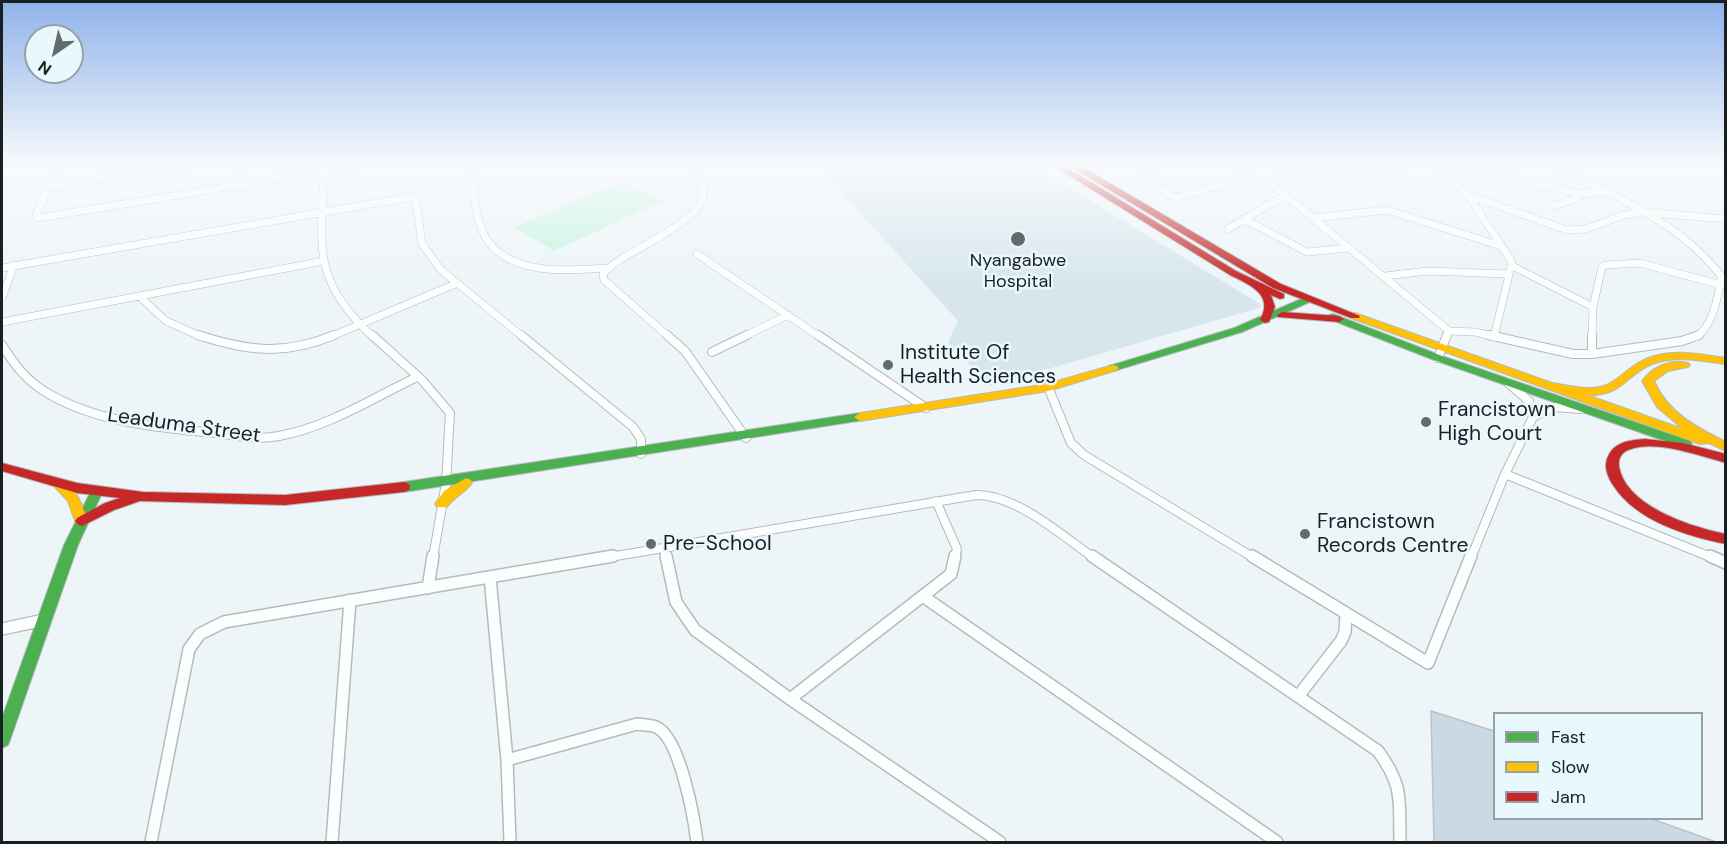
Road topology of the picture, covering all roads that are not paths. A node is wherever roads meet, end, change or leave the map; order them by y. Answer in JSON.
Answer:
{"nodes":[{"id":1,"x":41,"y":204,"type":"edge"},
{"id":2,"x":124,"y":204,"type":"edge"},
{"id":3,"x":323,"y":204,"type":"edge"},
{"id":4,"x":355,"y":204,"type":"edge"},
{"id":5,"x":415,"y":204,"type":"edge"},
{"id":6,"x":478,"y":204,"type":"edge"},
{"id":7,"x":698,"y":204,"type":"edge"},
{"id":8,"x":1121,"y":204,"type":"edge"},
{"id":9,"x":1137,"y":204,"type":"edge"},
{"id":10,"x":1269,"y":204,"type":"edge"},
{"id":11,"x":1297,"y":204,"type":"edge"},
{"id":12,"x":1474,"y":204,"type":"edge"},
{"id":13,"x":1495,"y":204,"type":"edge"},
{"id":14,"x":1558,"y":204,"type":"edge"},
{"id":15,"x":1627,"y":204,"type":"edge"},
{"id":16,"x":1553,"y":206,"type":"dead end"},
{"id":17,"x":323,"y":210,"type":"junction"},
{"id":18,"x":1642,"y":212,"type":"junction"},
{"id":19,"x":1314,"y":218,"type":"junction"},
{"id":20,"x":1244,"y":219,"type":"junction"},
{"id":21,"x":1725,"y":219,"type":"edge"},
{"id":22,"x":1228,"y":229,"type":"dead end"},
{"id":23,"x":1501,"y":246,"type":"junction"},
{"id":24,"x":1349,"y":248,"type":"junction"},
{"id":25,"x":697,"y":254,"type":"dead end"},
{"id":26,"x":324,"y":261,"type":"junction"},
{"id":27,"x":14,"y":265,"type":"junction"},
{"id":28,"x":1512,"y":266,"type":"junction"},
{"id":29,"x":2,"y":267,"type":"edge"},
{"id":30,"x":607,"y":268,"type":"junction"},
{"id":31,"x":1507,"y":274,"type":"junction"},
{"id":32,"x":1384,"y":276,"type":"junction"},
{"id":33,"x":1724,"y":277,"type":"edge"},
{"id":34,"x":455,"y":284,"type":"junction"},
{"id":35,"x":1721,"y":285,"type":"junction"},
{"id":36,"x":1260,"y":288,"type":"junction"},
{"id":37,"x":139,"y":296,"type":"junction"},
{"id":38,"x":2,"y":298,"type":"edge"},
{"id":39,"x":1304,"y":302,"type":"junction"},
{"id":40,"x":1593,"y":307,"type":"junction"},
{"id":41,"x":788,"y":315,"type":"junction"},
{"id":42,"x":1271,"y":317,"type":"junction"},
{"id":43,"x":1340,"y":320,"type":"junction"},
{"id":44,"x":2,"y":322,"type":"edge"},
{"id":45,"x":361,"y":324,"type":"junction"},
{"id":46,"x":1449,"y":331,"type":"junction"},
{"id":47,"x":1494,"y":337,"type":"junction"},
{"id":48,"x":2,"y":345,"type":"edge"},
{"id":49,"x":712,"y":352,"type":"dead end"},
{"id":50,"x":1440,"y":354,"type":"junction"},
{"id":51,"x":1592,"y":354,"type":"junction"},
{"id":52,"x":1725,"y":361,"type":"edge"},
{"id":53,"x":1725,"y":368,"type":"edge"},
{"id":54,"x":417,"y":377,"type":"junction"},
{"id":55,"x":1508,"y":384,"type":"junction"},
{"id":56,"x":1545,"y":385,"type":"junction"},
{"id":57,"x":1048,"y":387,"type":"junction"},
{"id":58,"x":927,"y":408,"type":"junction"},
{"id":59,"x":1585,"y":410,"type":"junction"},
{"id":60,"x":1533,"y":417,"type":"junction"},
{"id":61,"x":1639,"y":423,"type":"junction"},
{"id":62,"x":746,"y":438,"type":"junction"},
{"id":63,"x":1692,"y":447,"type":"junction"},
{"id":64,"x":1725,"y":448,"type":"edge"},
{"id":65,"x":640,"y":454,"type":"junction"},
{"id":66,"x":1725,"y":459,"type":"edge"},
{"id":67,"x":2,"y":467,"type":"edge"},
{"id":68,"x":1505,"y":474,"type":"junction"},
{"id":69,"x":476,"y":479,"type":"junction"},
{"id":70,"x":57,"y":483,"type":"junction"},
{"id":71,"x":446,"y":483,"type":"junction"},
{"id":72,"x":97,"y":491,"type":"junction"},
{"id":73,"x":143,"y":497,"type":"junction"},
{"id":74,"x":936,"y":501,"type":"junction"},
{"id":75,"x":442,"y":504,"type":"junction"},
{"id":76,"x":81,"y":521,"type":"junction"},
{"id":77,"x":1725,"y":539,"type":"edge"},
{"id":78,"x":663,"y":547,"type":"junction"},
{"id":79,"x":1725,"y":563,"type":"edge"},
{"id":80,"x":490,"y":577,"type":"junction"},
{"id":81,"x":428,"y":588,"type":"junction"},
{"id":82,"x":924,"y":597,"type":"junction"},
{"id":83,"x":350,"y":600,"type":"junction"},
{"id":84,"x":1346,"y":614,"type":"junction"},
{"id":85,"x":44,"y":620,"type":"junction"},
{"id":86,"x":2,"y":629,"type":"edge"},
{"id":87,"x":1299,"y":695,"type":"junction"},
{"id":88,"x":790,"y":699,"type":"junction"},
{"id":89,"x":2,"y":740,"type":"edge"},
{"id":90,"x":507,"y":760,"type":"junction"},
{"id":91,"x":151,"y":843,"type":"edge"},
{"id":92,"x":332,"y":843,"type":"edge"},
{"id":93,"x":510,"y":843,"type":"edge"},
{"id":94,"x":697,"y":843,"type":"edge"},
{"id":95,"x":1000,"y":843,"type":"edge"},
{"id":96,"x":1277,"y":843,"type":"edge"},
{"id":97,"x":1400,"y":843,"type":"edge"}],
"edges":[{"from":1,"to":2,"type":"street"},
{"from":3,"to":17,"type":"street"},
{"from":4,"to":17,"type":"street"},
{"from":5,"to":34,"type":"street"},
{"from":6,"to":30,"type":"street"},
{"from":7,"to":30,"type":"street"},
{"from":8,"to":36,"type":"main road"},
{"from":9,"to":39,"type":"main road"},
{"from":10,"to":20,"type":"street"},
{"from":11,"to":19,"type":"street"},
{"from":12,"to":23,"type":"street"},
{"from":13,"to":18,"type":"street"},
{"from":14,"to":16,"type":"street"},
{"from":15,"to":18,"type":"street"},
{"from":17,"to":26,"type":"street"},
{"from":17,"to":27,"type":"street"},
{"from":18,"to":21,"type":"street"},
{"from":18,"to":33,"type":"street"},
{"from":19,"to":23,"type":"street"},
{"from":19,"to":24,"type":"street"},
{"from":20,"to":22,"type":"street"},
{"from":20,"to":24,"type":"street"},
{"from":23,"to":28,"type":"street"},
{"from":24,"to":32,"type":"street"},
{"from":25,"to":41,"type":"street"},
{"from":26,"to":37,"type":"street"},
{"from":26,"to":45,"type":"street"},
{"from":27,"to":29,"type":"street"},
{"from":27,"to":38,"type":"street"},
{"from":28,"to":31,"type":"street"},
{"from":28,"to":40,"type":"street"},
{"from":30,"to":62,"type":"street"},
{"from":31,"to":32,"type":"street"},
{"from":31,"to":47,"type":"street"},
{"from":32,"to":46,"type":"street"},
{"from":33,"to":35,"type":"street"},
{"from":34,"to":45,"type":"street"},
{"from":34,"to":65,"type":"street"},
{"from":35,"to":40,"type":"street"},
{"from":35,"to":51,"type":"street"},
{"from":36,"to":39,"type":"main road"},
{"from":36,"to":42,"type":"main road"},
{"from":37,"to":44,"type":"street"},
{"from":37,"to":45,"type":"street"},
{"from":39,"to":42,"type":"main road"},
{"from":39,"to":43,"type":"main road"},
{"from":39,"to":50,"type":"main road"},
{"from":40,"to":51,"type":"street"},
{"from":41,"to":49,"type":"street"},
{"from":41,"to":58,"type":"street"},
{"from":42,"to":43,"type":"main road"},
{"from":42,"to":57,"type":"main road"},
{"from":43,"to":50,"type":"main road"},
{"from":45,"to":54,"type":"street"},
{"from":46,"to":47,"type":"street"},
{"from":46,"to":50,"type":"street"},
{"from":47,"to":51,"type":"street"},
{"from":48,"to":54,"type":"street","name":"Leaduma Street"},
{"from":50,"to":55,"type":"main road"},
{"from":50,"to":56,"type":"main road"},
{"from":52,"to":56,"type":"main road"},
{"from":53,"to":64,"type":"main road"},
{"from":54,"to":71,"type":"street"},
{"from":55,"to":59,"type":"main road"},
{"from":55,"to":60,"type":"street"},
{"from":56,"to":61,"type":"main road"},
{"from":57,"to":58,"type":"main road"},
{"from":57,"to":84,"type":"street"},
{"from":58,"to":62,"type":"main road"},
{"from":59,"to":60,"type":"street"},
{"from":59,"to":61,"type":"main road"},
{"from":60,"to":68,"type":"street"},
{"from":61,"to":63,"type":"main road"},
{"from":61,"to":64,"type":"main road"},
{"from":62,"to":65,"type":"main road"},
{"from":63,"to":66,"type":"main road"},
{"from":63,"to":77,"type":"main road"},
{"from":65,"to":69,"type":"main road"},
{"from":67,"to":70,"type":"main road"},
{"from":68,"to":79,"type":"street"},
{"from":68,"to":84,"type":"street"},
{"from":69,"to":71,"type":"main road"},
{"from":69,"to":75,"type":"main road"},
{"from":70,"to":72,"type":"main road"},
{"from":70,"to":76,"type":"main road"},
{"from":71,"to":73,"type":"main road"},
{"from":71,"to":75,"type":"street"},
{"from":72,"to":73,"type":"main road"},
{"from":72,"to":76,"type":"main road"},
{"from":73,"to":76,"type":"main road"},
{"from":74,"to":78,"type":"street"},
{"from":74,"to":82,"type":"street"},
{"from":74,"to":87,"type":"street"},
{"from":75,"to":81,"type":"street"},
{"from":76,"to":85,"type":"main road"},
{"from":78,"to":80,"type":"street"},
{"from":78,"to":88,"type":"street"},
{"from":80,"to":81,"type":"street"},
{"from":80,"to":90,"type":"street"},
{"from":81,"to":83,"type":"street"},
{"from":82,"to":88,"type":"street"},
{"from":82,"to":96,"type":"street"},
{"from":83,"to":91,"type":"street"},
{"from":83,"to":92,"type":"street"},
{"from":84,"to":87,"type":"street"},
{"from":85,"to":86,"type":"street"},
{"from":85,"to":89,"type":"main road"},
{"from":87,"to":97,"type":"street"},
{"from":88,"to":95,"type":"street"},
{"from":90,"to":93,"type":"street"},
{"from":90,"to":94,"type":"street"}]}
